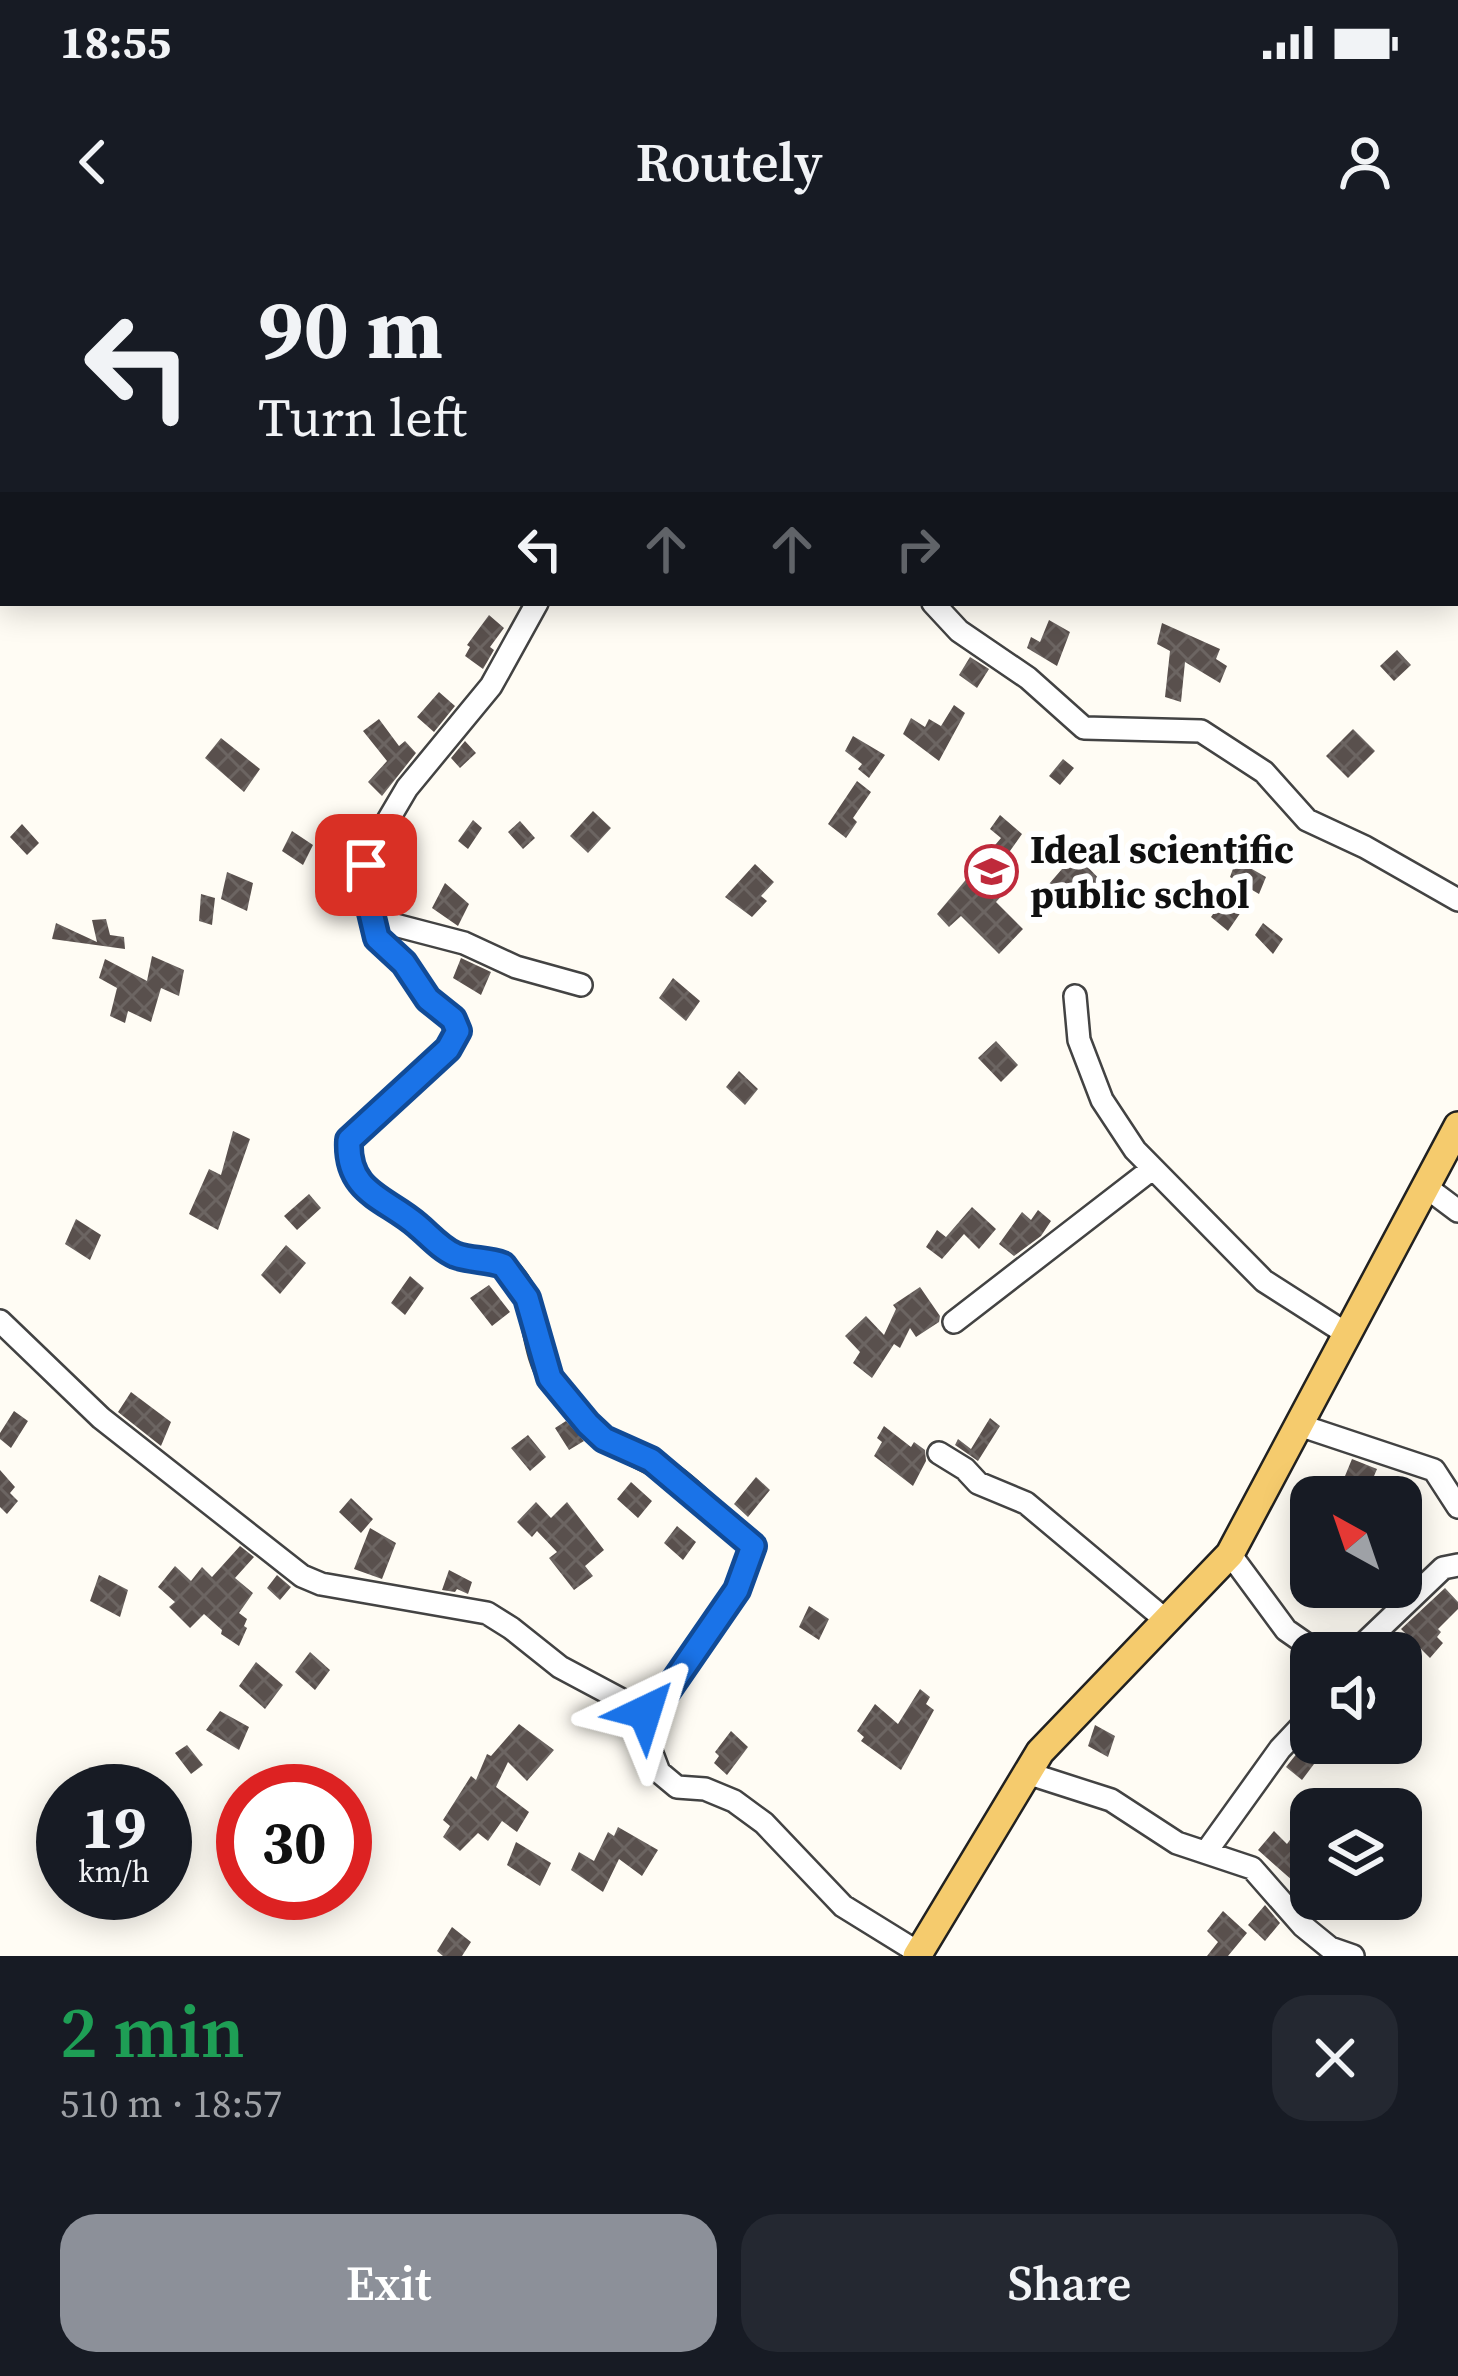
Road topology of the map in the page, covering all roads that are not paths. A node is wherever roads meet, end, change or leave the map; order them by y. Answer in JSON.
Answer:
{"nodes":[{"id":1,"x":535,"y":606,"type":"edge"},
{"id":2,"x":936,"y":606,"type":"edge"},
{"id":3,"x":1458,"y":900,"type":"edge"},
{"id":4,"x":372,"y":919,"type":"junction"},
{"id":5,"x":581,"y":986,"type":"dead end"},
{"id":6,"x":1075,"y":995,"type":"dead end"},
{"id":7,"x":1458,"y":1126,"type":"edge"},
{"id":8,"x":1152,"y":1169,"type":"junction"},
{"id":9,"x":1426,"y":1187,"type":"junction"},
{"id":10,"x":1458,"y":1211,"type":"edge"},
{"id":11,"x":0,"y":1321,"type":"edge"},
{"id":12,"x":954,"y":1322,"type":"dead end"},
{"id":13,"x":1347,"y":1334,"type":"junction"},
{"id":14,"x":1299,"y":1425,"type":"junction"},
{"id":15,"x":939,"y":1453,"type":"dead end"},
{"id":16,"x":1458,"y":1508,"type":"edge"},
{"id":17,"x":1230,"y":1554,"type":"junction"},
{"id":18,"x":1458,"y":1565,"type":"edge"},
{"id":19,"x":1168,"y":1622,"type":"junction"},
{"id":20,"x":1376,"y":1632,"type":"edge"},
{"id":21,"x":1290,"y":1633,"type":"edge"},
{"id":22,"x":634,"y":1714,"type":"junction"},
{"id":23,"x":1290,"y":1739,"type":"edge"},
{"id":24,"x":1027,"y":1773,"type":"junction"},
{"id":25,"x":1206,"y":1852,"type":"junction"},
{"id":26,"x":918,"y":1954,"type":"edge"},
{"id":27,"x":1353,"y":1956,"type":"edge"}],
"edges":[{"from":1,"to":4,"type":"street"},
{"from":2,"to":3,"type":"street"},
{"from":4,"to":5,"type":"street"},
{"from":4,"to":22,"type":"street"},
{"from":6,"to":8,"type":"street"},
{"from":7,"to":9,"type":"main road"},
{"from":8,"to":12,"type":"street"},
{"from":8,"to":13,"type":"street"},
{"from":9,"to":10,"type":"street"},
{"from":9,"to":13,"type":"main road"},
{"from":11,"to":22,"type":"street"},
{"from":13,"to":14,"type":"main road"},
{"from":14,"to":16,"type":"street"},
{"from":14,"to":17,"type":"main road"},
{"from":15,"to":19,"type":"street"},
{"from":17,"to":19,"type":"main road"},
{"from":17,"to":21,"type":"street"},
{"from":18,"to":20,"type":"street"},
{"from":19,"to":24,"type":"main road"},
{"from":22,"to":26,"type":"street"},
{"from":23,"to":25,"type":"street"},
{"from":24,"to":25,"type":"street"},
{"from":24,"to":26,"type":"main road"},
{"from":25,"to":27,"type":"street"}]}
